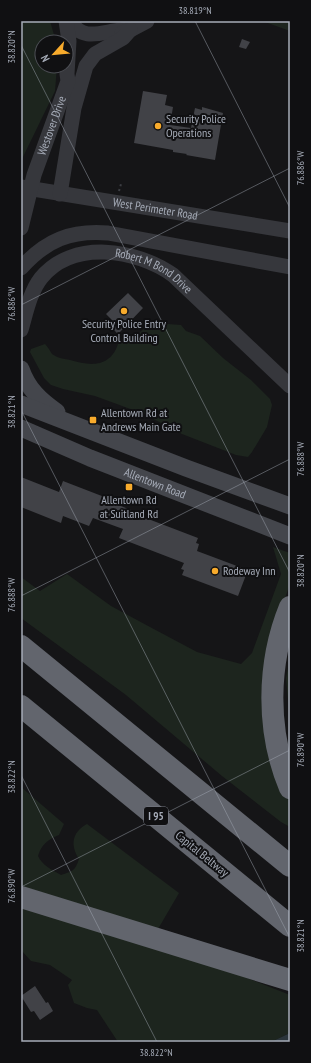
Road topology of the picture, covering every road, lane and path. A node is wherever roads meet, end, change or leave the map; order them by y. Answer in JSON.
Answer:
{"nodes":[{"id":1,"x":148,"y":21,"type":"edge"},
{"id":2,"x":68,"y":24,"type":"edge"},
{"id":3,"x":130,"y":30,"type":"junction"},
{"id":4,"x":102,"y":46,"type":"junction"},
{"id":5,"x":68,"y":82,"type":"junction"},
{"id":6,"x":121,"y":184,"type":"dead end"},
{"id":7,"x":26,"y":188,"type":"edge"},
{"id":8,"x":120,"y":191,"type":"dead end"},
{"id":9,"x":60,"y":194,"type":"junction"},
{"id":10,"x":21,"y":228,"type":"edge"},
{"id":11,"x":290,"y":231,"type":"edge"},
{"id":12,"x":290,"y":267,"type":"edge"},
{"id":13,"x":21,"y":268,"type":"edge"},
{"id":14,"x":21,"y":330,"type":"edge"},
{"id":15,"x":21,"y":369,"type":"edge"},
{"id":16,"x":290,"y":386,"type":"edge"},
{"id":17,"x":21,"y":404,"type":"edge"},
{"id":18,"x":77,"y":426,"type":"junction"},
{"id":19,"x":25,"y":432,"type":"edge"},
{"id":20,"x":290,"y":506,"type":"edge"},
{"id":21,"x":290,"y":536,"type":"edge"},
{"id":22,"x":290,"y":607,"type":"edge"},
{"id":23,"x":21,"y":646,"type":"edge"},
{"id":24,"x":21,"y":706,"type":"edge"},
{"id":25,"x":290,"y":788,"type":"edge"},
{"id":26,"x":290,"y":866,"type":"edge"},
{"id":27,"x":21,"y":897,"type":"edge"},
{"id":28,"x":290,"y":926,"type":"edge"},
{"id":29,"x":290,"y":980,"type":"edge"}],
"edges":[{"from":1,"to":3,"type":"street"},
{"from":2,"to":3,"type":"street"},
{"from":2,"to":4,"type":"street"},
{"from":2,"to":5,"type":"street","name":"Westover Drive"},
{"from":3,"to":4,"type":"street"},
{"from":4,"to":5,"type":"street"},
{"from":4,"to":9,"type":"street","name":"Westover Drive"},
{"from":5,"to":7,"type":"street","name":"Westover Drive"},
{"from":6,"to":8,"type":"path"},
{"from":7,"to":9,"type":"street","name":"West Perimeter Road"},
{"from":7,"to":10,"type":"street","name":"Westover Drive"},
{"from":9,"to":11,"type":"street","name":"West Perimeter Road"},
{"from":12,"to":13,"type":"street","name":"Robert M Bond Drive"},
{"from":14,"to":16,"type":"street","name":"Robert M Bond Drive"},
{"from":15,"to":18,"type":"main road"},
{"from":17,"to":18,"type":"main road","name":"Allentown Road"},
{"from":18,"to":20,"type":"main road","name":"Allentown Road"},
{"from":19,"to":21,"type":"main road","name":"Allentown Road"},
{"from":22,"to":25,"type":"highway"},
{"from":23,"to":26,"type":"highway"},
{"from":24,"to":28,"type":"highway","name":"Capital Beltway","number":"I 95"},
{"from":27,"to":29,"type":"highway"}]}
